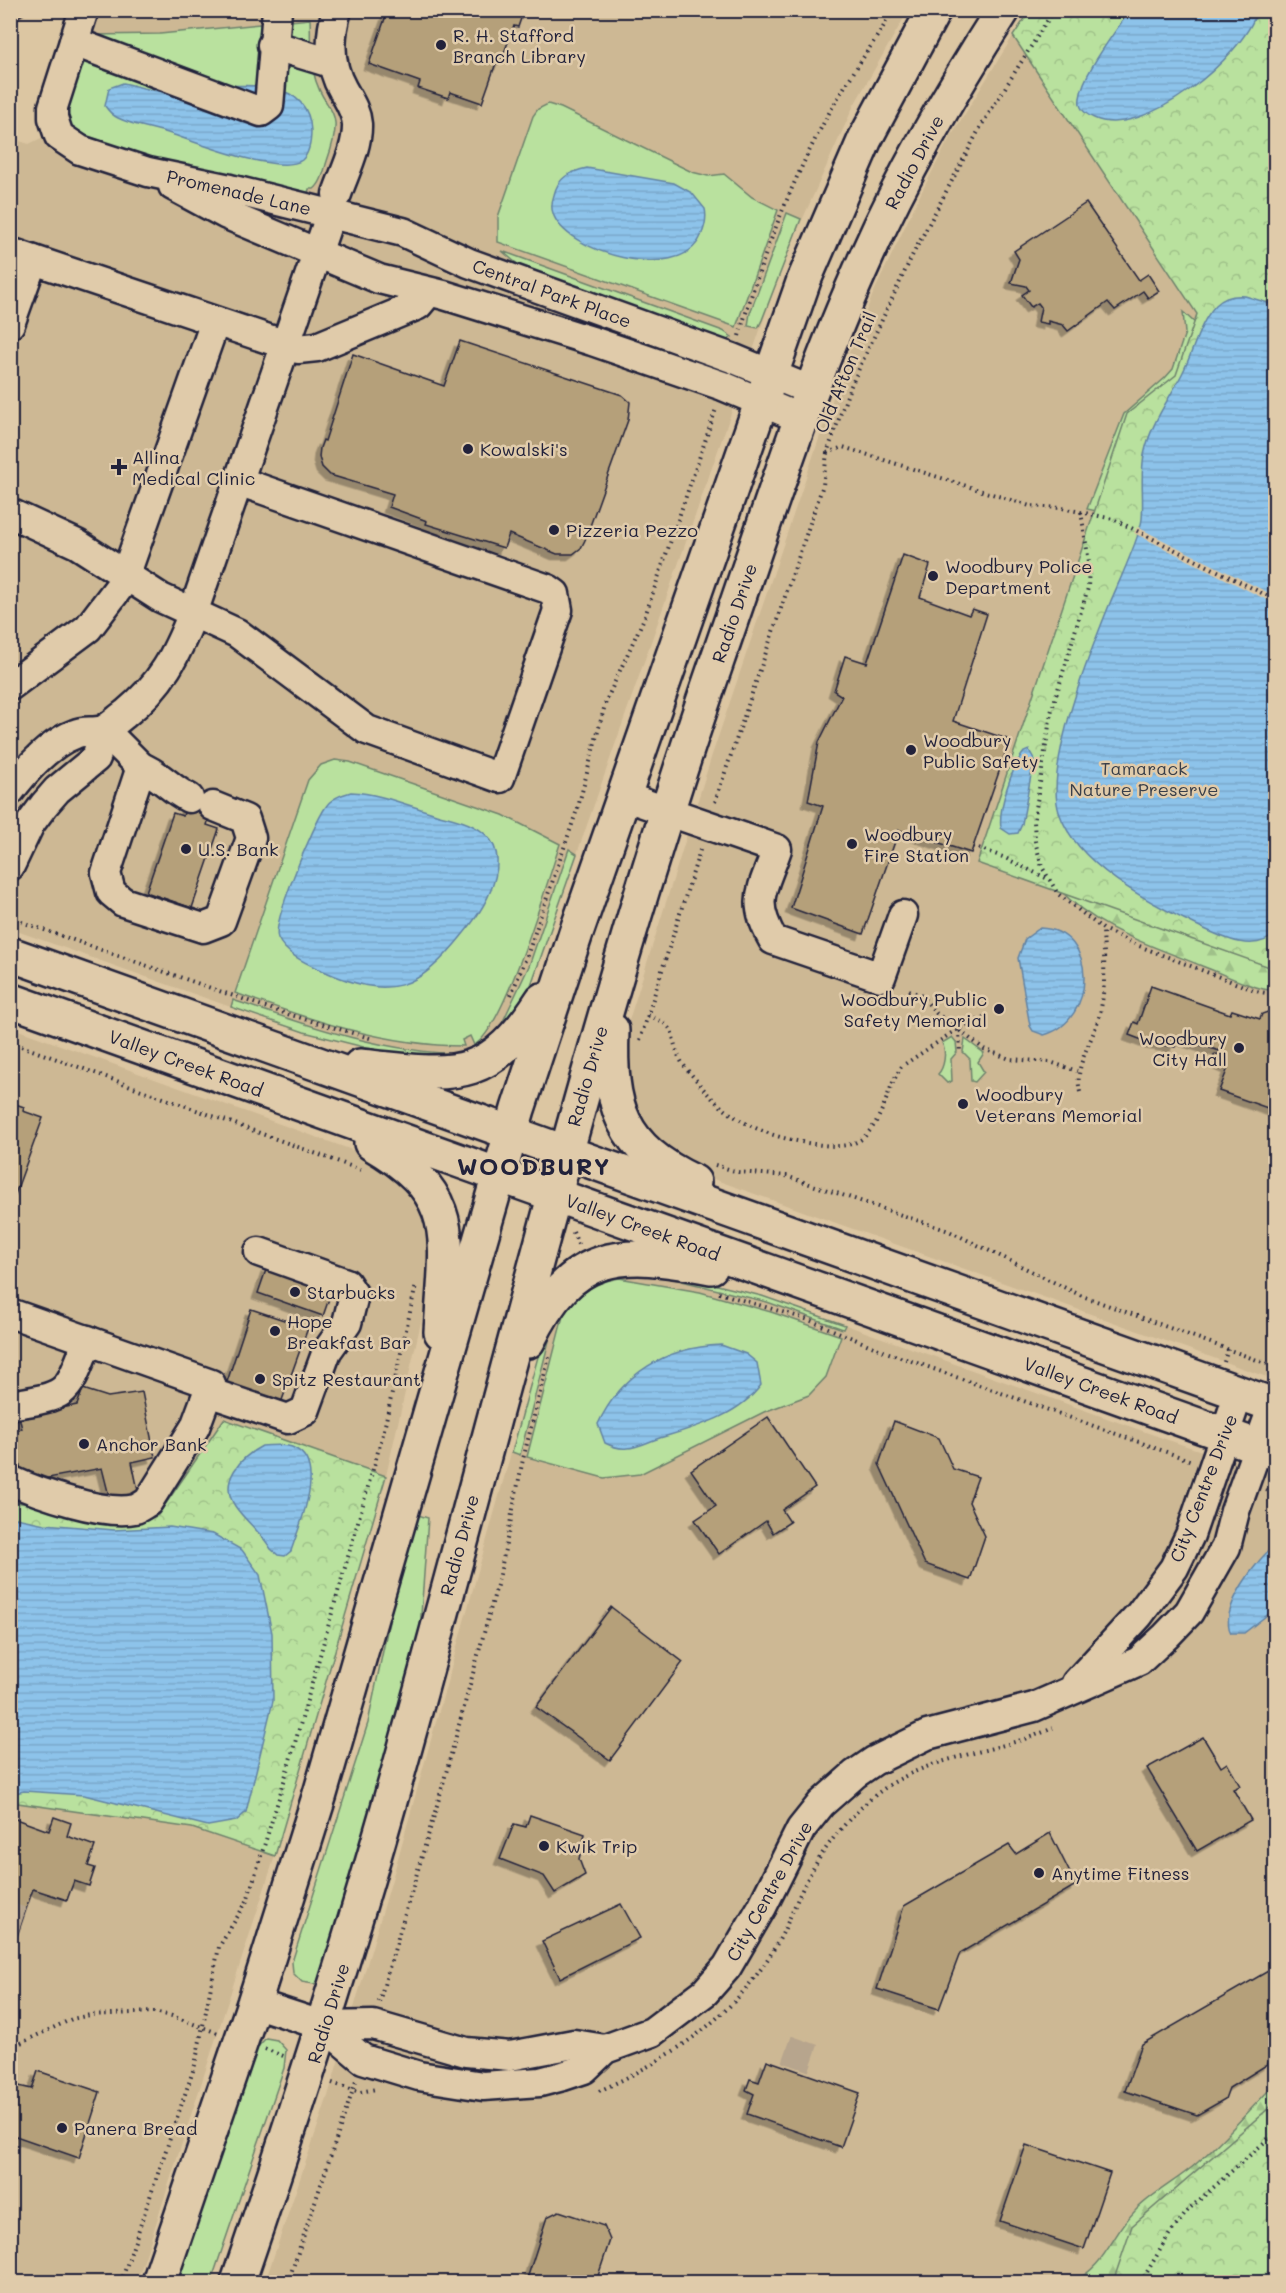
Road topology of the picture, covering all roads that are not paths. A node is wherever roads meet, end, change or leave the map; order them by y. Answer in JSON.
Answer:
{"nodes":[{"id":1,"x":84,"y":10,"type":"edge"},
{"id":2,"x":277,"y":10,"type":"edge"},
{"id":3,"x":337,"y":10,"type":"edge"},
{"id":4,"x":934,"y":10,"type":"edge"},
{"id":5,"x":1003,"y":10,"type":"edge"},
{"id":6,"x":74,"y":42,"type":"junction"},
{"id":7,"x":272,"y":45,"type":"junction"},
{"id":8,"x":331,"y":63,"type":"junction"},
{"id":9,"x":148,"y":172,"type":"junction"},
{"id":10,"x":334,"y":204,"type":"junction"},
{"id":11,"x":317,"y":253,"type":"junction"},
{"id":12,"x":22,"y":256,"type":"edge"},
{"id":13,"x":429,"y":292,"type":"junction"},
{"id":14,"x":215,"y":322,"type":"junction"},
{"id":15,"x":10,"y":324,"type":"edge"},
{"id":16,"x":285,"y":345,"type":"junction"},
{"id":17,"x":765,"y":387,"type":"junction"},
{"id":18,"x":807,"y":405,"type":"junction"},
{"id":19,"x":238,"y":481,"type":"junction"},
{"id":20,"x":10,"y":513,"type":"edge"},
{"id":21,"x":126,"y":576,"type":"junction"},
{"id":22,"x":193,"y":613,"type":"junction"},
{"id":23,"x":10,"y":686,"type":"edge"},
{"id":24,"x":104,"y":730,"type":"junction"},
{"id":25,"x":141,"y":767,"type":"junction"},
{"id":26,"x":10,"y":791,"type":"edge"},
{"id":27,"x":623,"y":796,"type":"junction"},
{"id":28,"x":667,"y":811,"type":"junction"},
{"id":29,"x":10,"y":866,"type":"edge"},
{"id":30,"x":903,"y":915,"type":"dead end"},
{"id":31,"x":10,"y":954,"type":"edge"},
{"id":32,"x":565,"y":964,"type":"junction"},
{"id":33,"x":614,"y":980,"type":"junction"},
{"id":34,"x":10,"y":1000,"type":"edge"},
{"id":35,"x":310,"y":1062,"type":"junction"},
{"id":36,"x":309,"y":1107,"type":"junction"},
{"id":37,"x":511,"y":1133,"type":"junction"},
{"id":38,"x":566,"y":1153,"type":"junction"},
{"id":39,"x":499,"y":1175,"type":"junction"},
{"id":40,"x":554,"y":1195,"type":"junction"},
{"id":41,"x":825,"y":1245,"type":"junction"},
{"id":42,"x":259,"y":1252,"type":"dead end"},
{"id":43,"x":810,"y":1286,"type":"junction"},
{"id":44,"x":10,"y":1313,"type":"edge"},
{"id":45,"x":88,"y":1340,"type":"junction"},
{"id":46,"x":208,"y":1392,"type":"junction"},
{"id":47,"x":1239,"y":1393,"type":"junction"},
{"id":48,"x":437,"y":1394,"type":"junction"},
{"id":49,"x":10,"y":1405,"type":"edge"},
{"id":50,"x":1274,"y":1406,"type":"edge"},
{"id":51,"x":495,"y":1413,"type":"junction"},
{"id":52,"x":1223,"y":1434,"type":"junction"},
{"id":53,"x":1267,"y":1450,"type":"edge"},
{"id":54,"x":10,"y":1480,"type":"edge"},
{"id":55,"x":1070,"y":1689,"type":"junction"},
{"id":56,"x":254,"y":2003,"type":"junction"},
{"id":57,"x":324,"y":2026,"type":"junction"},
{"id":58,"x":159,"y":2283,"type":"edge"},
{"id":59,"x":238,"y":2283,"type":"edge"}],
"edges":[{"from":1,"to":6,"type":"street","name":"Promenade Lane"},
{"from":2,"to":7,"type":"street"},
{"from":3,"to":8,"type":"street"},
{"from":4,"to":17,"type":"main road"},
{"from":5,"to":18,"type":"main road","name":"Radio Drive"},
{"from":6,"to":7,"type":"street"},
{"from":6,"to":9,"type":"street","name":"Promenade Lane"},
{"from":7,"to":8,"type":"street"},
{"from":8,"to":10,"type":"street"},
{"from":9,"to":10,"type":"street","name":"Promenade Lane"},
{"from":9,"to":11,"type":"street","name":"Promenade Lane"},
{"from":10,"to":11,"type":"street"},
{"from":10,"to":17,"type":"street","name":"Central Park Place"},
{"from":11,"to":13,"type":"street","name":"Central Park Place"},
{"from":11,"to":16,"type":"street"},
{"from":12,"to":14,"type":"street"},
{"from":12,"to":15,"type":"street"},
{"from":13,"to":16,"type":"street"},
{"from":13,"to":17,"type":"street","name":"Central Park Place"},
{"from":14,"to":16,"type":"street"},
{"from":14,"to":21,"type":"street"},
{"from":16,"to":19,"type":"street"},
{"from":17,"to":18,"type":"street","name":"Central Park Place"},
{"from":17,"to":27,"type":"main road"},
{"from":18,"to":28,"type":"main road","name":"Radio Drive"},
{"from":19,"to":22,"type":"street"},
{"from":19,"to":22,"type":"street"},
{"from":20,"to":21,"type":"street"},
{"from":21,"to":22,"type":"street"},
{"from":21,"to":23,"type":"street"},
{"from":22,"to":24,"type":"street"},
{"from":24,"to":25,"type":"street"},
{"from":24,"to":26,"type":"street"},
{"from":24,"to":29,"type":"street"},
{"from":25,"to":25,"type":"street"},
{"from":27,"to":28,"type":"street"},
{"from":27,"to":32,"type":"main road"},
{"from":28,"to":30,"type":"street"},
{"from":28,"to":33,"type":"main road","name":"Radio Drive"},
{"from":31,"to":35,"type":"main road"},
{"from":32,"to":35,"type":"main road"},
{"from":32,"to":37,"type":"main road"},
{"from":33,"to":38,"type":"main road","name":"Radio Drive"},
{"from":33,"to":41,"type":"main road"},
{"from":34,"to":36,"type":"main road","name":"Valley Creek Road"},
{"from":35,"to":37,"type":"main road"},
{"from":36,"to":39,"type":"main road","name":"Valley Creek Road"},
{"from":36,"to":48,"type":"main road"},
{"from":37,"to":38,"type":"main road"},
{"from":37,"to":39,"type":"main road"},
{"from":38,"to":40,"type":"main road","name":"Radio Drive"},
{"from":38,"to":41,"type":"main road"},
{"from":39,"to":40,"type":"main road","name":"Valley Creek Road"},
{"from":39,"to":48,"type":"main road"},
{"from":40,"to":43,"type":"main road","name":"Valley Creek Road"},
{"from":40,"to":51,"type":"main road","name":"Radio Drive"},
{"from":41,"to":47,"type":"main road"},
{"from":42,"to":46,"type":"street"},
{"from":43,"to":51,"type":"main road"},
{"from":43,"to":52,"type":"main road","name":"Valley Creek Road"},
{"from":44,"to":45,"type":"street"},
{"from":45,"to":46,"type":"street"},
{"from":45,"to":49,"type":"street"},
{"from":46,"to":54,"type":"street"},
{"from":47,"to":50,"type":"main road"},
{"from":47,"to":52,"type":"street","name":"City Centre Drive"},
{"from":48,"to":56,"type":"main road"},
{"from":50,"to":53,"type":"street","name":"City Centre Drive"},
{"from":51,"to":57,"type":"main road","name":"Radio Drive"},
{"from":52,"to":53,"type":"main road","name":"Valley Creek Road"},
{"from":52,"to":55,"type":"street","name":"City Centre Drive"},
{"from":53,"to":55,"type":"street","name":"City Centre Drive"},
{"from":55,"to":57,"type":"street","name":"City Centre Drive"},
{"from":56,"to":57,"type":"street","name":"City Centre Drive"},
{"from":56,"to":58,"type":"main road"},
{"from":57,"to":59,"type":"main road","name":"Radio Drive"}]}
